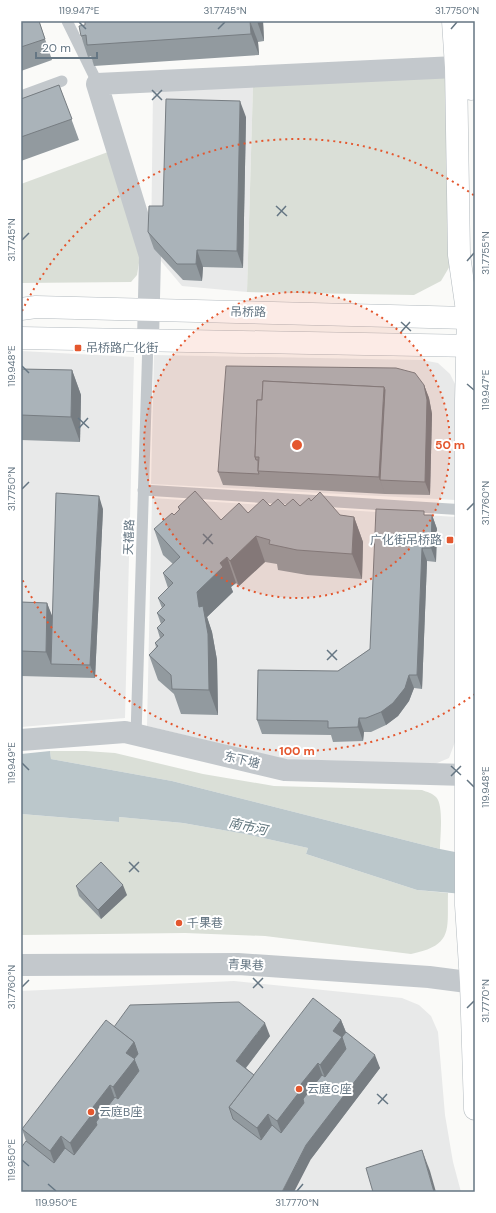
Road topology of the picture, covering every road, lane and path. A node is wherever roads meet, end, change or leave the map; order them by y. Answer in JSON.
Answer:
{"nodes":[{"id":1,"x":67,"y":21,"type":"edge"},
{"id":2,"x":453,"y":21,"type":"edge"},
{"id":3,"x":470,"y":21,"type":"edge"},
{"id":4,"x":456,"y":67,"type":"junction"},
{"id":5,"x":62,"y":81,"type":"dead end"},
{"id":6,"x":98,"y":84,"type":"junction"},
{"id":7,"x":21,"y":96,"type":"edge"},
{"id":8,"x":21,"y":309,"type":"edge"},
{"id":9,"x":149,"y":310,"type":"junction"},
{"id":10,"x":472,"y":319,"type":"edge"},
{"id":11,"x":21,"y":338,"type":"edge"},
{"id":12,"x":148,"y":340,"type":"junction"},
{"id":13,"x":471,"y":346,"type":"edge"},
{"id":14,"x":143,"y":490,"type":"junction"},
{"id":15,"x":466,"y":510,"type":"junction"},
{"id":16,"x":136,"y":735,"type":"junction"},
{"id":17,"x":21,"y":740,"type":"edge"},
{"id":18,"x":466,"y":775,"type":"junction"},
{"id":19,"x":21,"y":965,"type":"edge"},
{"id":20,"x":473,"y":983,"type":"edge"},
{"id":21,"x":475,"y":1109,"type":"edge"}],
"edges":[{"from":1,"to":6,"type":"lane"},
{"from":2,"to":4,"type":"main road"},
{"from":3,"to":10,"type":"main road"},
{"from":4,"to":6,"type":"street"},
{"from":4,"to":10,"type":"main road"},
{"from":5,"to":7,"type":"lane"},
{"from":6,"to":9,"type":"street"},
{"from":8,"to":9,"type":"main road","name":"吊桥路"},
{"from":9,"to":10,"type":"main road","name":"吊桥路"},
{"from":9,"to":12,"type":"street"},
{"from":10,"to":13,"type":"main road"},
{"from":11,"to":12,"type":"main road"},
{"from":12,"to":13,"type":"main road"},
{"from":12,"to":14,"type":"lane","name":"天禧路"},
{"from":13,"to":15,"type":"main road"},
{"from":14,"to":15,"type":"lane"},
{"from":14,"to":16,"type":"lane","name":"天禧路"},
{"from":15,"to":18,"type":"main road"},
{"from":16,"to":17,"type":"street","name":"东下塘"},
{"from":16,"to":18,"type":"street","name":"东下塘"},
{"from":18,"to":20,"type":"main road"},
{"from":19,"to":20,"type":"street","name":"青果巷"},
{"from":20,"to":21,"type":"main road"}]}
